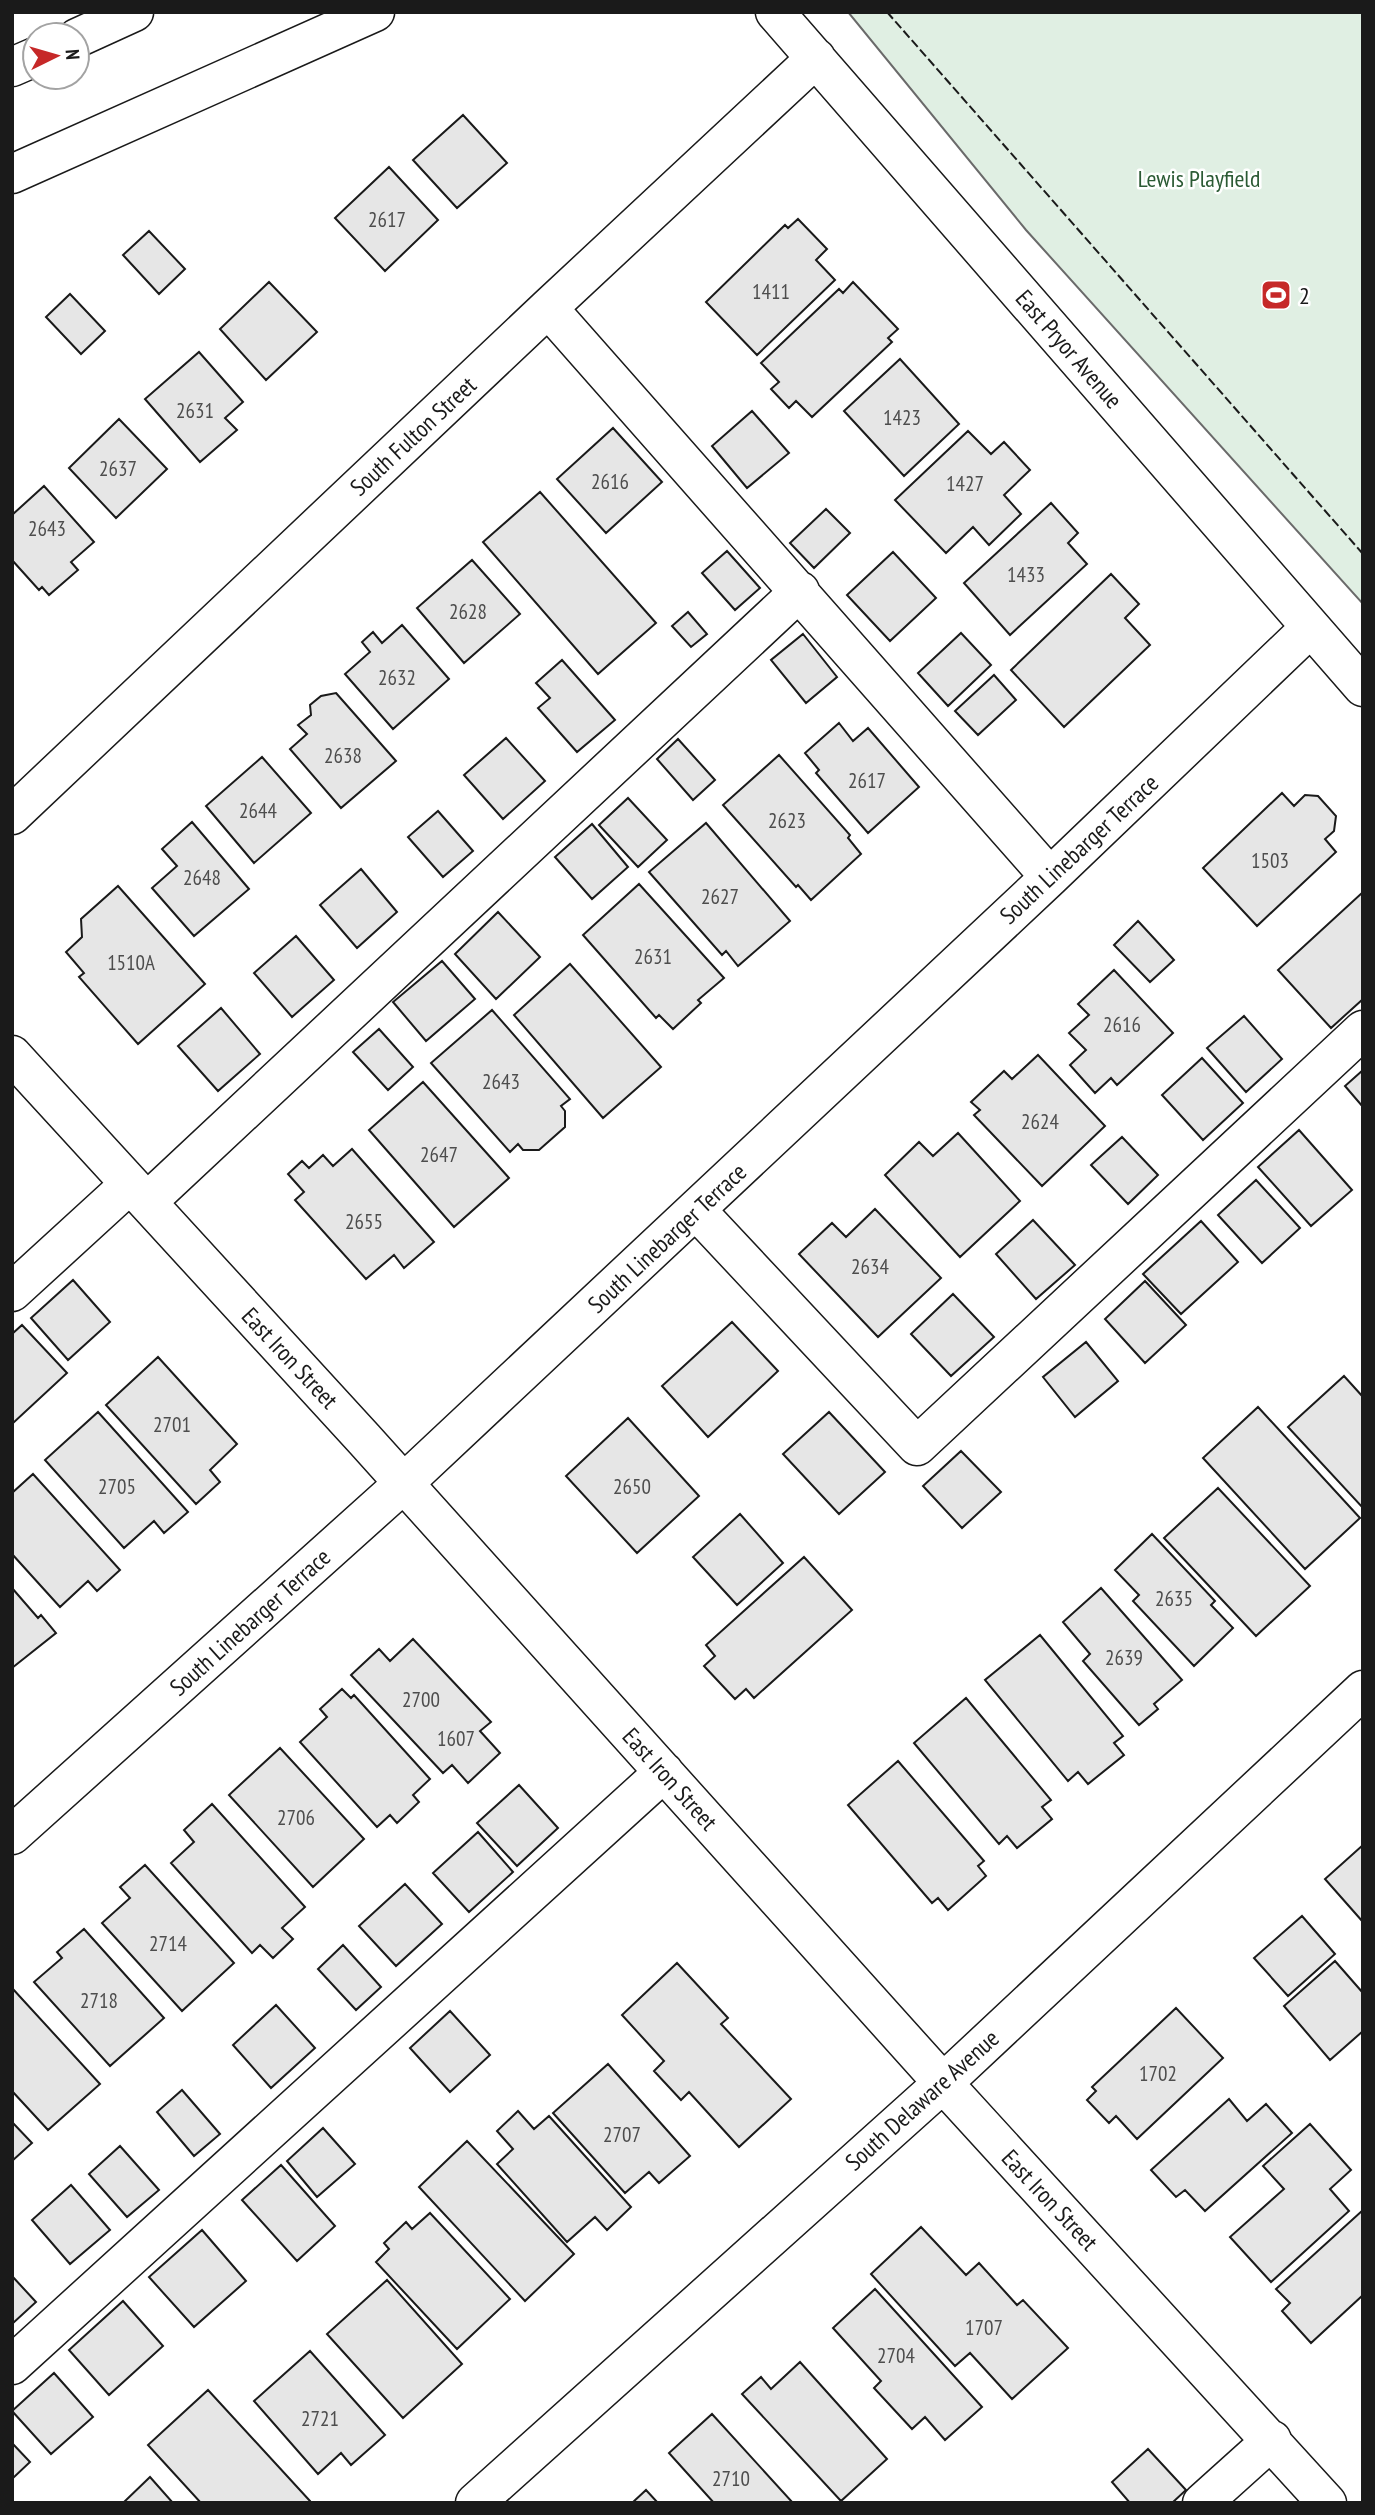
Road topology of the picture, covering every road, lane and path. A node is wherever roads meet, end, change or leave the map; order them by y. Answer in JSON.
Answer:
{"nodes":[{"id":1,"x":134,"y":12,"type":"edge"},
{"id":2,"x":374,"y":12,"type":"edge"},
{"id":3,"x":775,"y":12,"type":"edge"},
{"id":4,"x":91,"y":32,"type":"edge"},
{"id":5,"x":816,"y":58,"type":"junction"},
{"id":6,"x":12,"y":174,"type":"edge"},
{"id":7,"x":548,"y":308,"type":"junction"},
{"id":8,"x":800,"y":591,"type":"junction"},
{"id":9,"x":1310,"y":628,"type":"junction"},
{"id":10,"x":1363,"y":687,"type":"edge"},
{"id":11,"x":12,"y":816,"type":"edge"},
{"id":12,"x":1050,"y":877,"type":"junction"},
{"id":13,"x":1363,"y":1030,"type":"edge"},
{"id":14,"x":12,"y":1055,"type":"edge"},
{"id":15,"x":138,"y":1193,"type":"junction"},
{"id":16,"x":696,"y":1210,"type":"junction"},
{"id":17,"x":12,"y":1292,"type":"edge"},
{"id":18,"x":404,"y":1483,"type":"junction"},
{"id":19,"x":1363,"y":1690,"type":"edge"},
{"id":20,"x":664,"y":1772,"type":"junction"},
{"id":21,"x":12,"y":1835,"type":"edge"},
{"id":22,"x":943,"y":2082,"type":"junction"},
{"id":23,"x":12,"y":2365,"type":"edge"},
{"id":24,"x":1272,"y":2440,"type":"junction"},
{"id":25,"x":475,"y":2503,"type":"edge"},
{"id":26,"x":1202,"y":2503,"type":"edge"},
{"id":27,"x":1328,"y":2503,"type":"edge"}],
"edges":[{"from":1,"to":4,"type":"street"},
{"from":2,"to":6,"type":"street"},
{"from":3,"to":5,"type":"street","name":"East Pryor Avenue"},
{"from":5,"to":7,"type":"street","name":"South Fulton Street"},
{"from":5,"to":9,"type":"street","name":"East Pryor Avenue"},
{"from":7,"to":8,"type":"street"},
{"from":7,"to":11,"type":"street","name":"South Fulton Street"},
{"from":8,"to":12,"type":"street"},
{"from":8,"to":15,"type":"street"},
{"from":9,"to":10,"type":"street","name":"East Pryor Avenue"},
{"from":9,"to":12,"type":"street","name":"South Linebarger Terrace"},
{"from":12,"to":16,"type":"street","name":"South Linebarger Terrace"},
{"from":13,"to":16,"type":"street"},
{"from":14,"to":15,"type":"street","name":"East Iron Street"},
{"from":15,"to":17,"type":"street"},
{"from":15,"to":18,"type":"street","name":"East Iron Street"},
{"from":16,"to":18,"type":"street","name":"South Linebarger Terrace"},
{"from":18,"to":20,"type":"street","name":"East Iron Street"},
{"from":18,"to":21,"type":"street","name":"South Linebarger Terrace"},
{"from":19,"to":22,"type":"street","name":"South Delaware Avenue"},
{"from":20,"to":22,"type":"street","name":"East Iron Street"},
{"from":20,"to":23,"type":"street"},
{"from":22,"to":24,"type":"street","name":"East Iron Street"},
{"from":22,"to":25,"type":"street","name":"South Delaware Avenue"},
{"from":24,"to":26,"type":"street"},
{"from":24,"to":27,"type":"street","name":"East Iron Street"}]}
